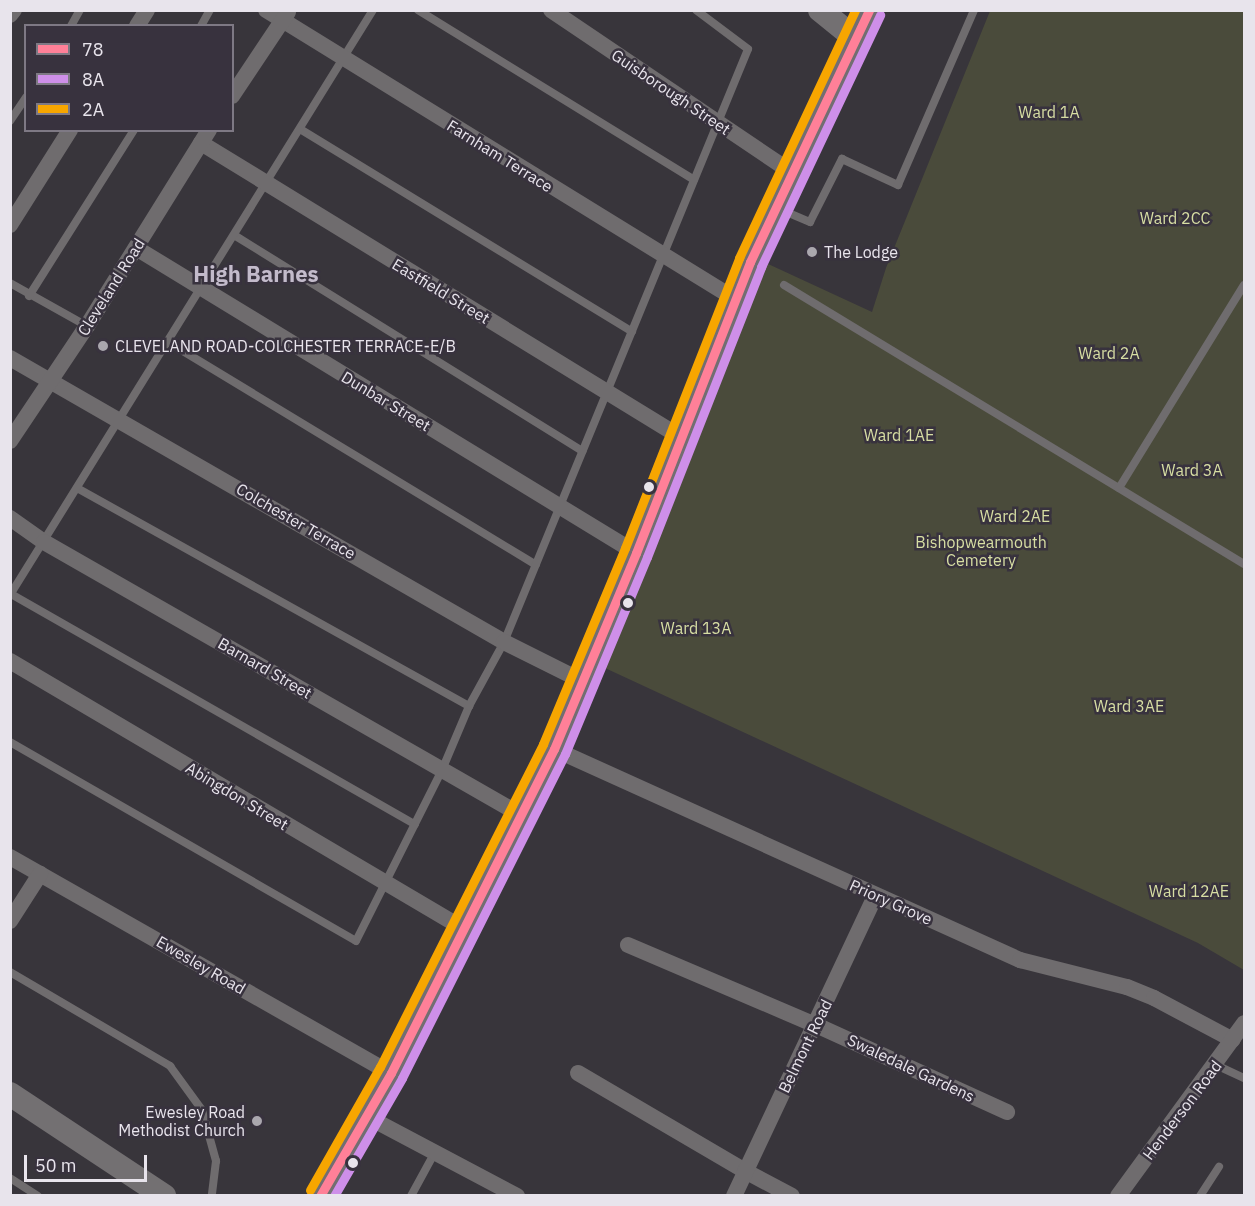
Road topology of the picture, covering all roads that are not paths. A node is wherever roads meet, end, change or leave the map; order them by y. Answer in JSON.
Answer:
{"nodes":[{"id":1,"x":14,"y":10,"type":"edge"},
{"id":2,"x":80,"y":10,"type":"edge"},
{"id":3,"x":147,"y":10,"type":"edge"},
{"id":4,"x":210,"y":10,"type":"edge"},
{"id":5,"x":266,"y":10,"type":"edge"},
{"id":6,"x":374,"y":10,"type":"edge"},
{"id":7,"x":418,"y":10,"type":"edge"},
{"id":8,"x":551,"y":10,"type":"edge"},
{"id":9,"x":696,"y":10,"type":"edge"},
{"id":10,"x":820,"y":10,"type":"edge"},
{"id":11,"x":869,"y":10,"type":"edge"},
{"id":12,"x":974,"y":10,"type":"edge"},
{"id":13,"x":10,"y":15,"type":"edge"},
{"id":14,"x":286,"y":15,"type":"edge"},
{"id":15,"x":72,"y":24,"type":"edge"},
{"id":16,"x":138,"y":24,"type":"edge"},
{"id":17,"x":202,"y":24,"type":"edge"},
{"id":18,"x":856,"y":39,"type":"junction"},
{"id":19,"x":344,"y":59,"type":"junction"},
{"id":20,"x":234,"y":93,"type":"edge"},
{"id":21,"x":24,"y":100,"type":"edge"},
{"id":22,"x":10,"y":121,"type":"edge"},
{"id":23,"x":717,"y":124,"type":"junction"},
{"id":24,"x":300,"y":129,"type":"junction"},
{"id":25,"x":69,"y":132,"type":"edge"},
{"id":26,"x":133,"y":132,"type":"edge"},
{"id":27,"x":205,"y":137,"type":"edge"},
{"id":28,"x":791,"y":172,"type":"junction"},
{"id":29,"x":694,"y":180,"type":"junction"},
{"id":30,"x":266,"y":184,"type":"junction"},
{"id":31,"x":774,"y":207,"type":"junction"},
{"id":32,"x":10,"y":225,"type":"edge"},
{"id":33,"x":234,"y":235,"type":"junction"},
{"id":34,"x":136,"y":248,"type":"junction"},
{"id":35,"x":662,"y":257,"type":"junction"},
{"id":36,"x":10,"y":283,"type":"edge"},
{"id":37,"x":784,"y":285,"type":"dead end"},
{"id":38,"x":1245,"y":285,"type":"edge"},
{"id":39,"x":201,"y":288,"type":"junction"},
{"id":40,"x":29,"y":296,"type":"junction"},
{"id":41,"x":735,"y":299,"type":"junction"},
{"id":42,"x":87,"y":326,"type":"junction"},
{"id":43,"x":632,"y":332,"type":"junction"},
{"id":44,"x":168,"y":342,"type":"junction"},
{"id":45,"x":10,"y":358,"type":"edge"},
{"id":46,"x":49,"y":381,"type":"junction"},
{"id":47,"x":607,"y":392,"type":"junction"},
{"id":48,"x":120,"y":419,"type":"junction"},
{"id":49,"x":682,"y":438,"type":"junction"},
{"id":50,"x":10,"y":441,"type":"edge"},
{"id":51,"x":583,"y":451,"type":"junction"},
{"id":52,"x":77,"y":488,"type":"junction"},
{"id":53,"x":1119,"y":488,"type":"junction"},
{"id":54,"x":560,"y":507,"type":"junction"},
{"id":55,"x":10,"y":518,"type":"edge"},
{"id":56,"x":44,"y":542,"type":"junction"},
{"id":57,"x":636,"y":553,"type":"junction"},
{"id":58,"x":1245,"y":564,"type":"edge"},
{"id":59,"x":536,"y":565,"type":"junction"},
{"id":60,"x":11,"y":595,"type":"edge"},
{"id":61,"x":504,"y":642,"type":"junction"},
{"id":62,"x":10,"y":661,"type":"edge"},
{"id":63,"x":582,"y":681,"type":"junction"},
{"id":64,"x":469,"y":706,"type":"junction"},
{"id":65,"x":10,"y":742,"type":"edge"},
{"id":66,"x":554,"y":748,"type":"junction"},
{"id":67,"x":442,"y":770,"type":"junction"},
{"id":68,"x":521,"y":815,"type":"junction"},
{"id":69,"x":415,"y":824,"type":"junction"},
{"id":70,"x":10,"y":857,"type":"edge"},
{"id":71,"x":40,"y":874,"type":"junction"},
{"id":72,"x":385,"y":883,"type":"junction"},
{"id":73,"x":875,"y":896,"type":"junction"},
{"id":74,"x":10,"y":921,"type":"edge"},
{"id":75,"x":464,"y":929,"type":"junction"},
{"id":76,"x":628,"y":945,"type":"dead end"},
{"id":77,"x":10,"y":972,"type":"edge"},
{"id":78,"x":1245,"y":1023,"type":"edge"},
{"id":79,"x":816,"y":1025,"type":"junction"},
{"id":80,"x":1233,"y":1040,"type":"junction"},
{"id":81,"x":1216,"y":1065,"type":"junction"},
{"id":82,"x":578,"y":1072,"type":"dead end"},
{"id":83,"x":391,"y":1073,"type":"junction"},
{"id":84,"x":1245,"y":1078,"type":"edge"},
{"id":85,"x":10,"y":1094,"type":"edge"},
{"id":86,"x":1007,"y":1112,"type":"dead end"},
{"id":87,"x":366,"y":1116,"type":"junction"},
{"id":88,"x":435,"y":1152,"type":"junction"},
{"id":89,"x":1219,"y":1167,"type":"dead end"},
{"id":90,"x":745,"y":1171,"type":"junction"},
{"id":91,"x":10,"y":1178,"type":"edge"},
{"id":92,"x":38,"y":1196,"type":"edge"},
{"id":93,"x":165,"y":1196,"type":"edge"},
{"id":94,"x":212,"y":1196,"type":"edge"},
{"id":95,"x":320,"y":1196,"type":"edge"},
{"id":96,"x":411,"y":1196,"type":"edge"},
{"id":97,"x":517,"y":1196,"type":"edge"},
{"id":98,"x":734,"y":1196,"type":"edge"},
{"id":99,"x":792,"y":1196,"type":"edge"},
{"id":100,"x":1118,"y":1196,"type":"edge"},
{"id":101,"x":1200,"y":1196,"type":"edge"}],
"edges":[{"from":1,"to":13,"type":"street"},
{"from":2,"to":15,"type":"lane"},
{"from":3,"to":16,"type":"street"},
{"from":4,"to":17,"type":"lane"},
{"from":5,"to":14,"type":"street","name":"Farnham Terrace"},
{"from":6,"to":19,"type":"lane"},
{"from":7,"to":29,"type":"lane"},
{"from":8,"to":23,"type":"street","name":"Guisborough Street"},
{"from":9,"to":23,"type":"lane"},
{"from":10,"to":18,"type":"street"},
{"from":11,"to":18,"type":"main road"},
{"from":12,"to":31,"type":"lane"},
{"from":14,"to":19,"type":"street","name":"Farnham Terrace"},
{"from":14,"to":20,"type":"street"},
{"from":18,"to":28,"type":"main road"},
{"from":19,"to":24,"type":"lane"},
{"from":19,"to":35,"type":"street","name":"Farnham Terrace"},
{"from":21,"to":22,"type":"lane"},
{"from":23,"to":28,"type":"street","name":"Guisborough Street"},
{"from":23,"to":29,"type":"lane"},
{"from":24,"to":30,"type":"lane"},
{"from":24,"to":43,"type":"lane"},
{"from":25,"to":32,"type":"street"},
{"from":26,"to":40,"type":"lane"},
{"from":27,"to":30,"type":"street","name":"Eastfield Street"},
{"from":27,"to":34,"type":"street","name":"Cleveland Road"},
{"from":28,"to":31,"type":"main road"},
{"from":29,"to":35,"type":"lane"},
{"from":30,"to":33,"type":"lane"},
{"from":30,"to":47,"type":"street","name":"Eastfield Street"},
{"from":31,"to":41,"type":"main road"},
{"from":33,"to":39,"type":"lane"},
{"from":33,"to":51,"type":"lane"},
{"from":34,"to":39,"type":"street","name":"Dunbar Street"},
{"from":34,"to":42,"type":"street","name":"Cleveland Road"},
{"from":35,"to":41,"type":"street","name":"Farnham Terrace"},
{"from":35,"to":43,"type":"lane"},
{"from":36,"to":40,"type":"lane"},
{"from":37,"to":53,"type":"lane"},
{"from":38,"to":53,"type":"lane"},
{"from":39,"to":44,"type":"lane"},
{"from":39,"to":54,"type":"street","name":"Dunbar Street"},
{"from":40,"to":42,"type":"lane"},
{"from":41,"to":49,"type":"main road"},
{"from":42,"to":46,"type":"street","name":"Cleveland Road"},
{"from":43,"to":47,"type":"lane"},
{"from":44,"to":48,"type":"lane"},
{"from":44,"to":59,"type":"lane"},
{"from":45,"to":46,"type":"street","name":"Colchester Terrace"},
{"from":46,"to":48,"type":"street","name":"Colchester Terrace"},
{"from":46,"to":50,"type":"street","name":"Cleveland Road"},
{"from":47,"to":49,"type":"street","name":"Eastfield Street"},
{"from":47,"to":51,"type":"lane"},
{"from":48,"to":52,"type":"lane"},
{"from":48,"to":61,"type":"street","name":"Colchester Terrace"},
{"from":49,"to":57,"type":"main road"},
{"from":51,"to":54,"type":"lane"},
{"from":52,"to":56,"type":"lane"},
{"from":52,"to":64,"type":"lane"},
{"from":53,"to":58,"type":"lane"},
{"from":54,"to":57,"type":"street","name":"Dunbar Street"},
{"from":54,"to":59,"type":"lane"},
{"from":55,"to":56,"type":"street","name":"Barnard Street"},
{"from":56,"to":60,"type":"lane"},
{"from":56,"to":67,"type":"street","name":"Barnard Street"},
{"from":57,"to":63,"type":"main road"},
{"from":59,"to":61,"type":"lane"},
{"from":60,"to":69,"type":"lane"},
{"from":61,"to":63,"type":"street","name":"Colchester Terrace"},
{"from":61,"to":64,"type":"lane"},
{"from":62,"to":72,"type":"street","name":"Abingdon Street"},
{"from":63,"to":66,"type":"main road"},
{"from":64,"to":67,"type":"lane"},
{"from":65,"to":72,"type":"lane"},
{"from":66,"to":68,"type":"main road"},
{"from":66,"to":73,"type":"street","name":"Priory Grove"},
{"from":67,"to":68,"type":"street","name":"Barnard Street"},
{"from":67,"to":69,"type":"lane"},
{"from":68,"to":75,"type":"main road"},
{"from":69,"to":72,"type":"lane"},
{"from":70,"to":71,"type":"street","name":"Ewesley Road"},
{"from":71,"to":74,"type":"street"},
{"from":71,"to":83,"type":"street","name":"Ewesley Road"},
{"from":72,"to":75,"type":"street","name":"Abingdon Street"},
{"from":73,"to":79,"type":"street","name":"Belmont Road"},
{"from":73,"to":80,"type":"street","name":"Priory Grove"},
{"from":75,"to":83,"type":"main road"},
{"from":76,"to":79,"type":"street","name":"Swaledale Gardens"},
{"from":77,"to":94,"type":"lane"},
{"from":78,"to":80,"type":"street","name":"Henderson Road"},
{"from":79,"to":86,"type":"street","name":"Swaledale Gardens"},
{"from":79,"to":90,"type":"street","name":"Belmont Road"},
{"from":80,"to":81,"type":"street","name":"Henderson Road"},
{"from":81,"to":84,"type":"lane"},
{"from":81,"to":100,"type":"street","name":"Henderson Road"},
{"from":82,"to":90,"type":"street"},
{"from":83,"to":87,"type":"main road"},
{"from":85,"to":93,"type":"street"},
{"from":87,"to":88,"type":"street"},
{"from":87,"to":95,"type":"main road"},
{"from":88,"to":96,"type":"lane"},
{"from":88,"to":97,"type":"street"},
{"from":89,"to":101,"type":"lane"},
{"from":90,"to":98,"type":"street","name":"Belmont Road"},
{"from":90,"to":99,"type":"street"},
{"from":91,"to":92,"type":"lane"}]}
